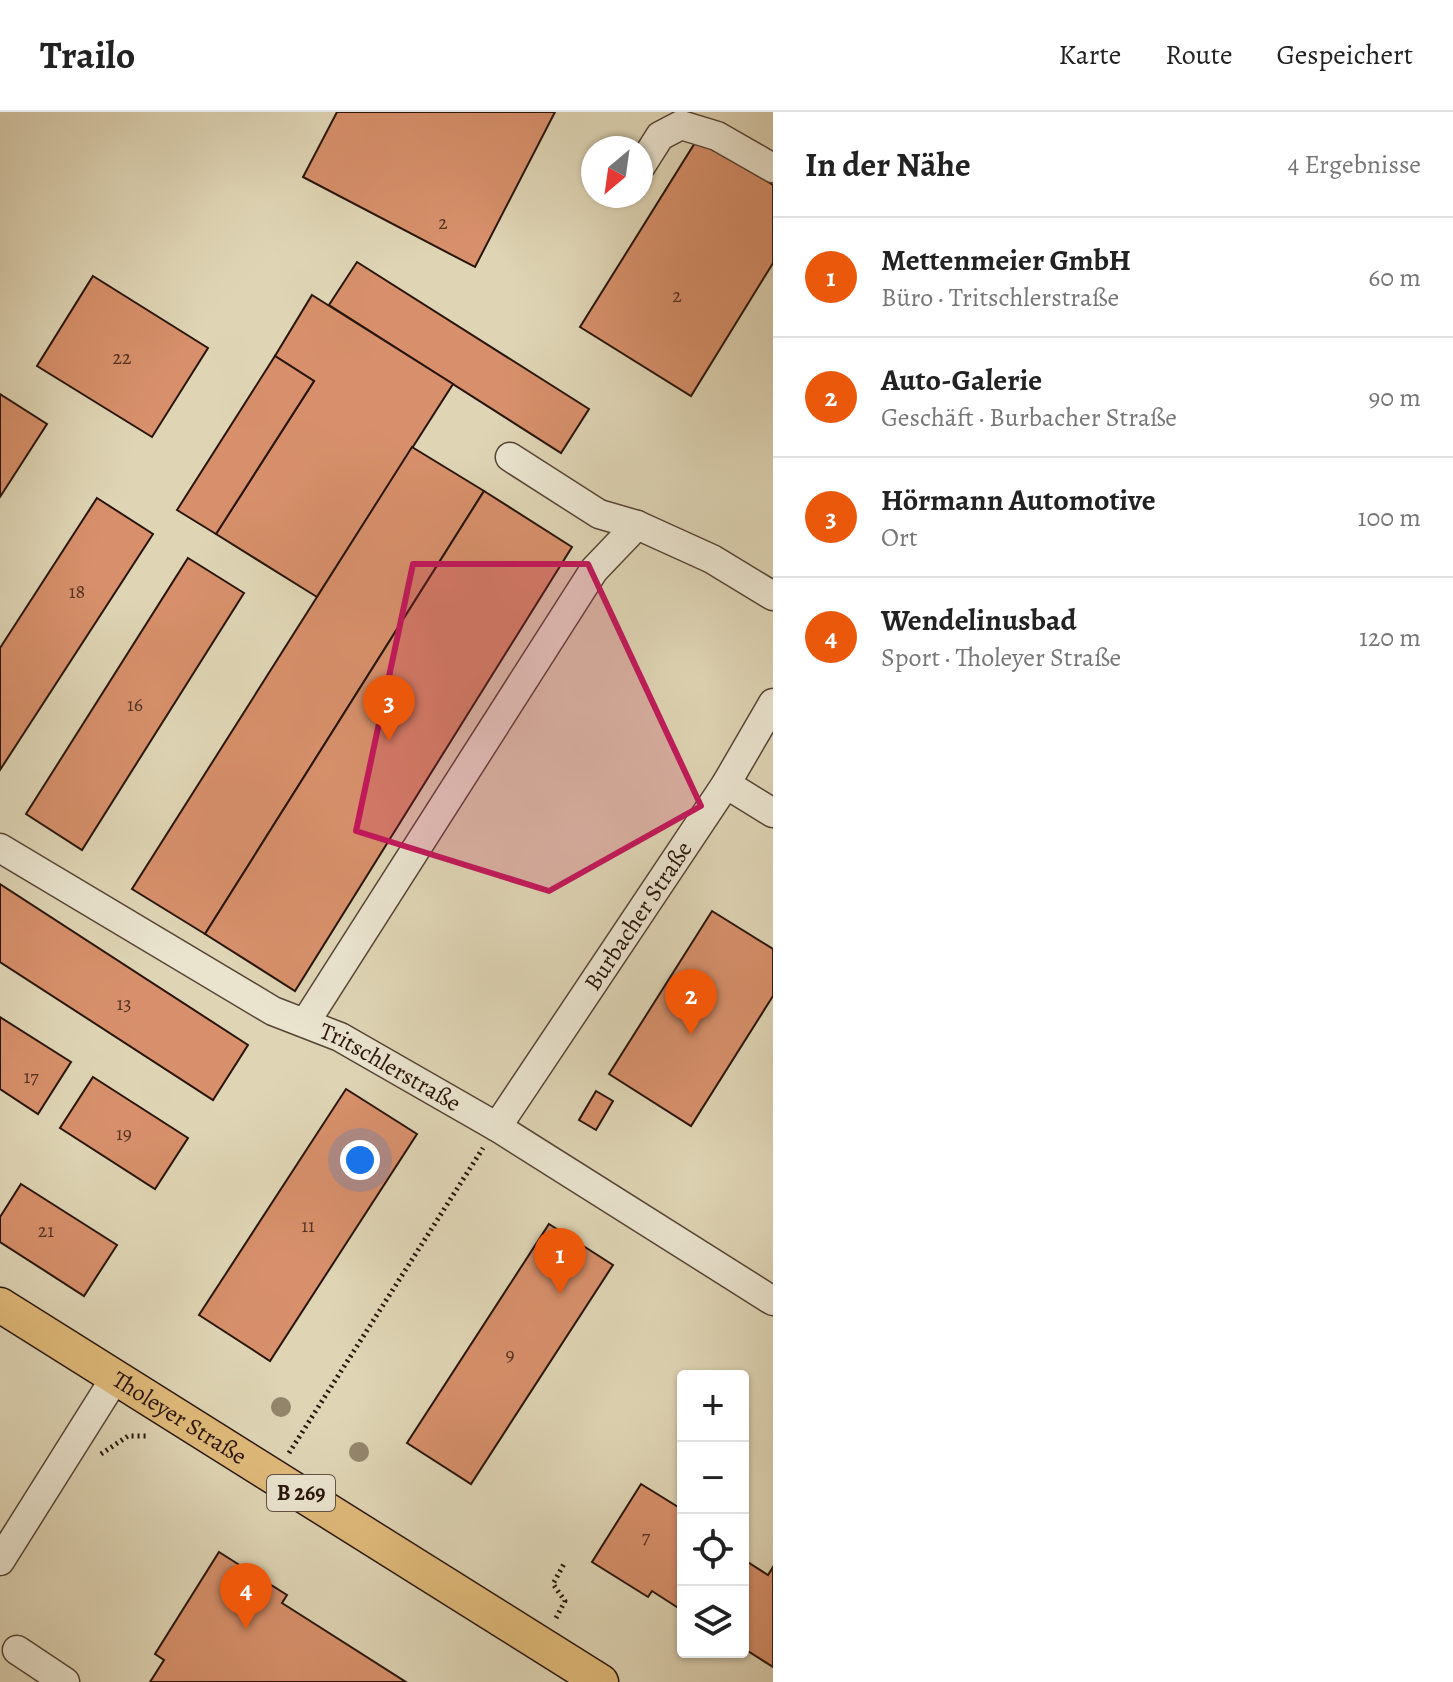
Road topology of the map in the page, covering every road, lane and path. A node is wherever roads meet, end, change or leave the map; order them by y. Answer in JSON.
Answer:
{"nodes":[{"id":1,"x":653,"y":147,"type":"edge"},
{"id":2,"x":773,"y":168,"type":"edge"},
{"id":3,"x":510,"y":457,"type":"dead end"},
{"id":4,"x":637,"y":525,"type":"junction"},
{"id":5,"x":773,"y":596,"type":"edge"},
{"id":6,"x":773,"y":703,"type":"edge"},
{"id":7,"x":726,"y":784,"type":"junction"},
{"id":8,"x":773,"y":813,"type":"edge"},
{"id":9,"x":0,"y":848,"type":"edge"},
{"id":10,"x":305,"y":1023,"type":"junction"},
{"id":11,"x":497,"y":1127,"type":"junction"},
{"id":12,"x":773,"y":1301,"type":"edge"},
{"id":13,"x":0,"y":1305,"type":"edge"},
{"id":14,"x":115,"y":1378,"type":"junction"},
{"id":15,"x":172,"y":1413,"type":"junction"},
{"id":16,"x":100,"y":1454,"type":"dead end"},
{"id":17,"x":274,"y":1476,"type":"junction"},
{"id":18,"x":0,"y":1561,"type":"edge"},
{"id":19,"x":565,"y":1562,"type":"dead end"},
{"id":20,"x":542,"y":1644,"type":"junction"},
{"id":21,"x":17,"y":1650,"type":"dead end"},
{"id":22,"x":65,"y":1682,"type":"edge"},
{"id":23,"x":601,"y":1682,"type":"edge"}],
"edges":[{"from":1,"to":2,"type":"street"},
{"from":3,"to":4,"type":"street"},
{"from":4,"to":5,"type":"street"},
{"from":4,"to":10,"type":"street"},
{"from":6,"to":7,"type":"street","name":"Burbacher Straße"},
{"from":7,"to":8,"type":"street"},
{"from":7,"to":11,"type":"street","name":"Burbacher Straße"},
{"from":9,"to":10,"type":"street","name":"Tritschlerstraße"},
{"from":10,"to":11,"type":"street","name":"Tritschlerstraße"},
{"from":11,"to":12,"type":"street","name":"Tritschlerstraße"},
{"from":11,"to":17,"type":"path"},
{"from":13,"to":14,"type":"main road","name":"Tholeyer Straße","number":"B 269"},
{"from":14,"to":15,"type":"main road","name":"Tholeyer Straße","number":"B 269"},
{"from":14,"to":18,"type":"street"},
{"from":15,"to":16,"type":"path"},
{"from":15,"to":17,"type":"main road","name":"Tholeyer Straße","number":"B 269"},
{"from":17,"to":20,"type":"main road","name":"Tholeyer Straße","number":"B 269"},
{"from":19,"to":20,"type":"path"},
{"from":20,"to":23,"type":"main road","name":"Tholeyer Straße","number":"B 269"},
{"from":21,"to":22,"type":"street"}]}
